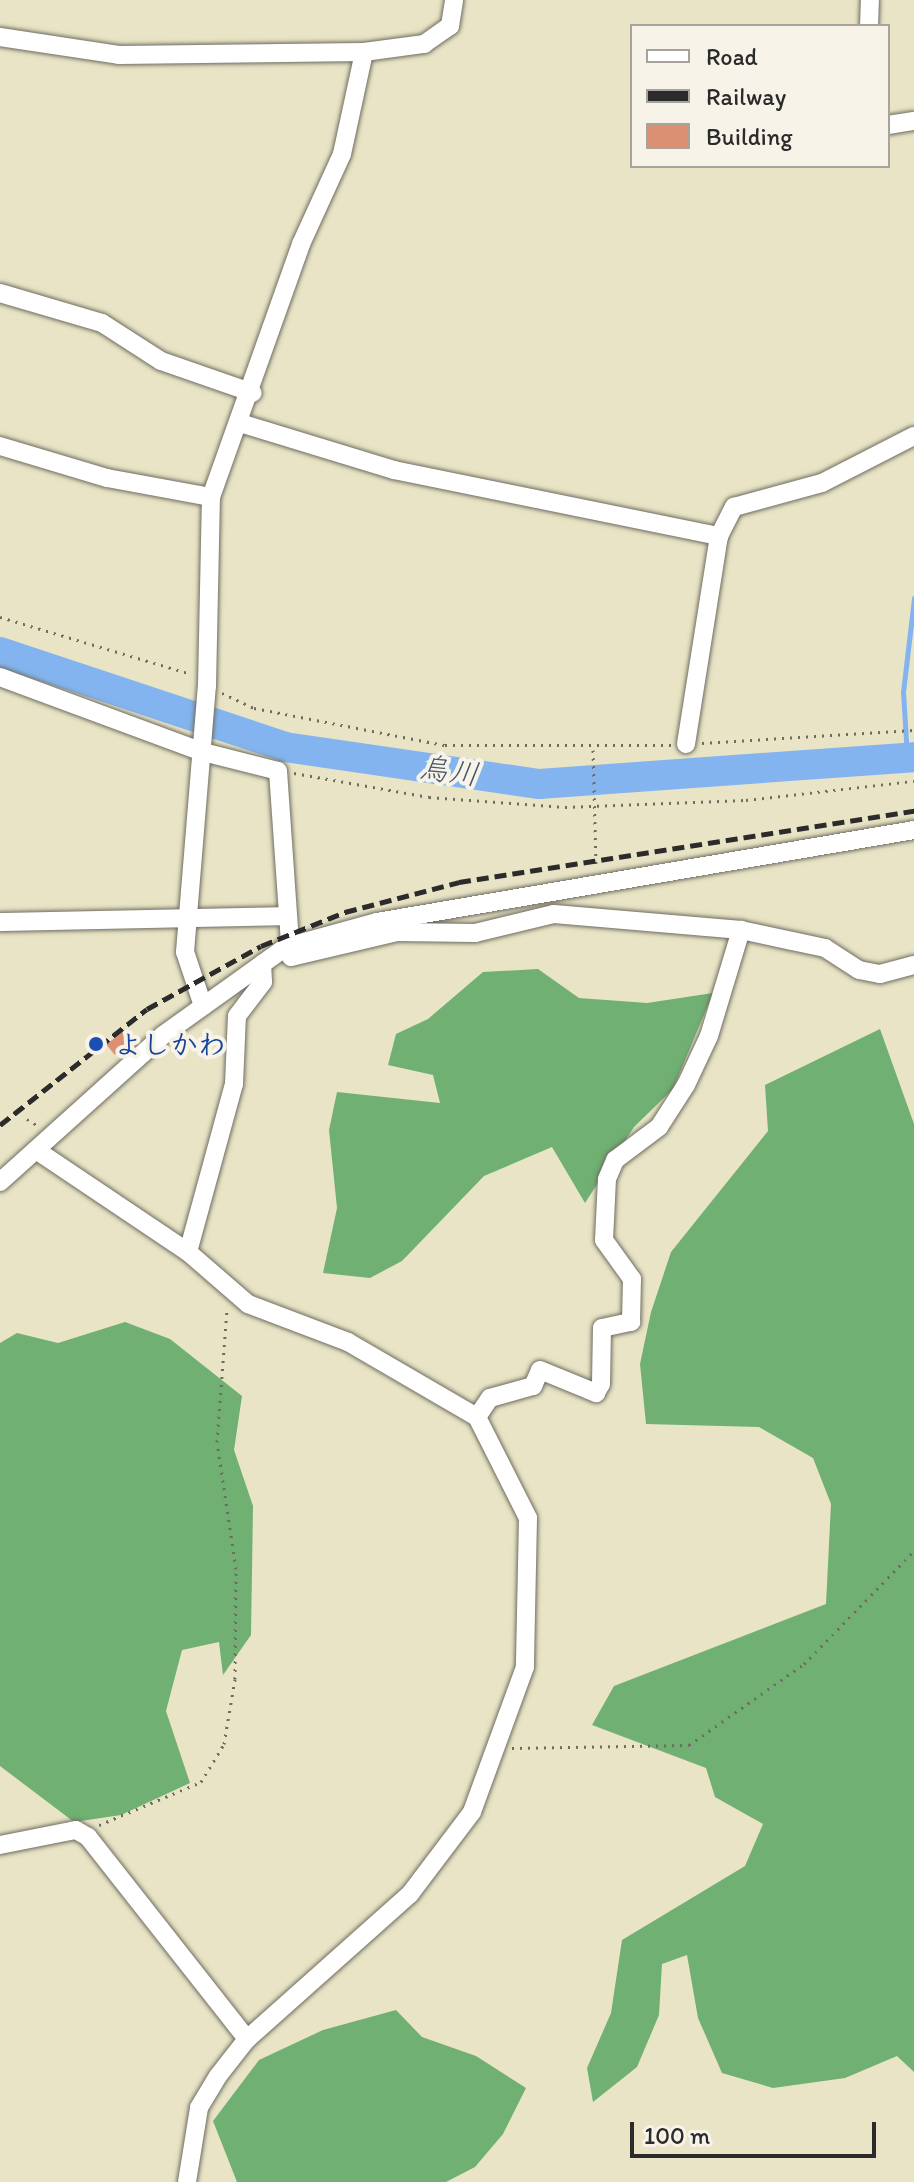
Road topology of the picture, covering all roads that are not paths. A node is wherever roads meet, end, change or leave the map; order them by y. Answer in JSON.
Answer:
{"nodes":[{"id":1,"x":454,"y":0,"type":"edge"},
{"id":2,"x":870,"y":0,"type":"edge"},
{"id":3,"x":869,"y":24,"type":"edge"},
{"id":4,"x":0,"y":37,"type":"edge"},
{"id":5,"x":364,"y":52,"type":"junction"},
{"id":6,"x":914,"y":121,"type":"edge"},
{"id":7,"x":890,"y":125,"type":"edge"},
{"id":8,"x":0,"y":293,"type":"edge"},
{"id":9,"x":253,"y":393,"type":"junction"},
{"id":10,"x":240,"y":423,"type":"junction"},
{"id":11,"x":914,"y":436,"type":"edge"},
{"id":12,"x":0,"y":446,"type":"edge"},
{"id":13,"x":211,"y":497,"type":"junction"},
{"id":14,"x":719,"y":536,"type":"junction"},
{"id":15,"x":0,"y":677,"type":"edge"},
{"id":16,"x":686,"y":744,"type":"road end"},
{"id":17,"x":203,"y":749,"type":"junction"},
{"id":18,"x":914,"y":830,"type":"edge"},
{"id":19,"x":599,"y":885,"type":"junction"},
{"id":20,"x":188,"y":915,"type":"junction"},
{"id":21,"x":283,"y":916,"type":"junction"},
{"id":22,"x":600,"y":917,"type":"junction"},
{"id":23,"x":0,"y":922,"type":"edge"},
{"id":24,"x":741,"y":930,"type":"junction"},
{"id":25,"x":286,"y":947,"type":"junction"},
{"id":26,"x":262,"y":964,"type":"junction"},
{"id":27,"x":914,"y":965,"type":"edge"},
{"id":28,"x":203,"y":1006,"type":"junction"},
{"id":29,"x":36,"y":1150,"type":"junction"},
{"id":30,"x":0,"y":1182,"type":"edge"},
{"id":31,"x":188,"y":1252,"type":"junction"},
{"id":32,"x":477,"y":1417,"type":"junction"},
{"id":33,"x":0,"y":1845,"type":"edge"},
{"id":34,"x":247,"y":2039,"type":"junction"},
{"id":35,"x":187,"y":2182,"type":"edge"}],
"edges":[{"from":1,"to":5,"type":"street"},
{"from":2,"to":3,"type":"street"},
{"from":4,"to":5,"type":"street"},
{"from":5,"to":9,"type":"street"},
{"from":6,"to":7,"type":"street"},
{"from":8,"to":9,"type":"street"},
{"from":9,"to":10,"type":"street"},
{"from":10,"to":13,"type":"street"},
{"from":10,"to":14,"type":"street"},
{"from":11,"to":14,"type":"street"},
{"from":12,"to":13,"type":"street"},
{"from":13,"to":17,"type":"street"},
{"from":14,"to":16,"type":"street"},
{"from":15,"to":17,"type":"street"},
{"from":17,"to":20,"type":"street"},
{"from":17,"to":21,"type":"street"},
{"from":18,"to":19,"type":"street"},
{"from":19,"to":22,"type":"street"},
{"from":19,"to":25,"type":"street"},
{"from":20,"to":21,"type":"street"},
{"from":20,"to":23,"type":"street"},
{"from":20,"to":28,"type":"street"},
{"from":21,"to":25,"type":"street"},
{"from":22,"to":24,"type":"street"},
{"from":22,"to":25,"type":"street"},
{"from":24,"to":27,"type":"street"},
{"from":24,"to":32,"type":"street"},
{"from":25,"to":26,"type":"street"},
{"from":26,"to":28,"type":"street"},
{"from":26,"to":31,"type":"street"},
{"from":28,"to":29,"type":"street"},
{"from":29,"to":30,"type":"street"},
{"from":29,"to":31,"type":"street"},
{"from":31,"to":32,"type":"street"},
{"from":32,"to":34,"type":"street"},
{"from":33,"to":34,"type":"street"},
{"from":34,"to":35,"type":"street"}]}
